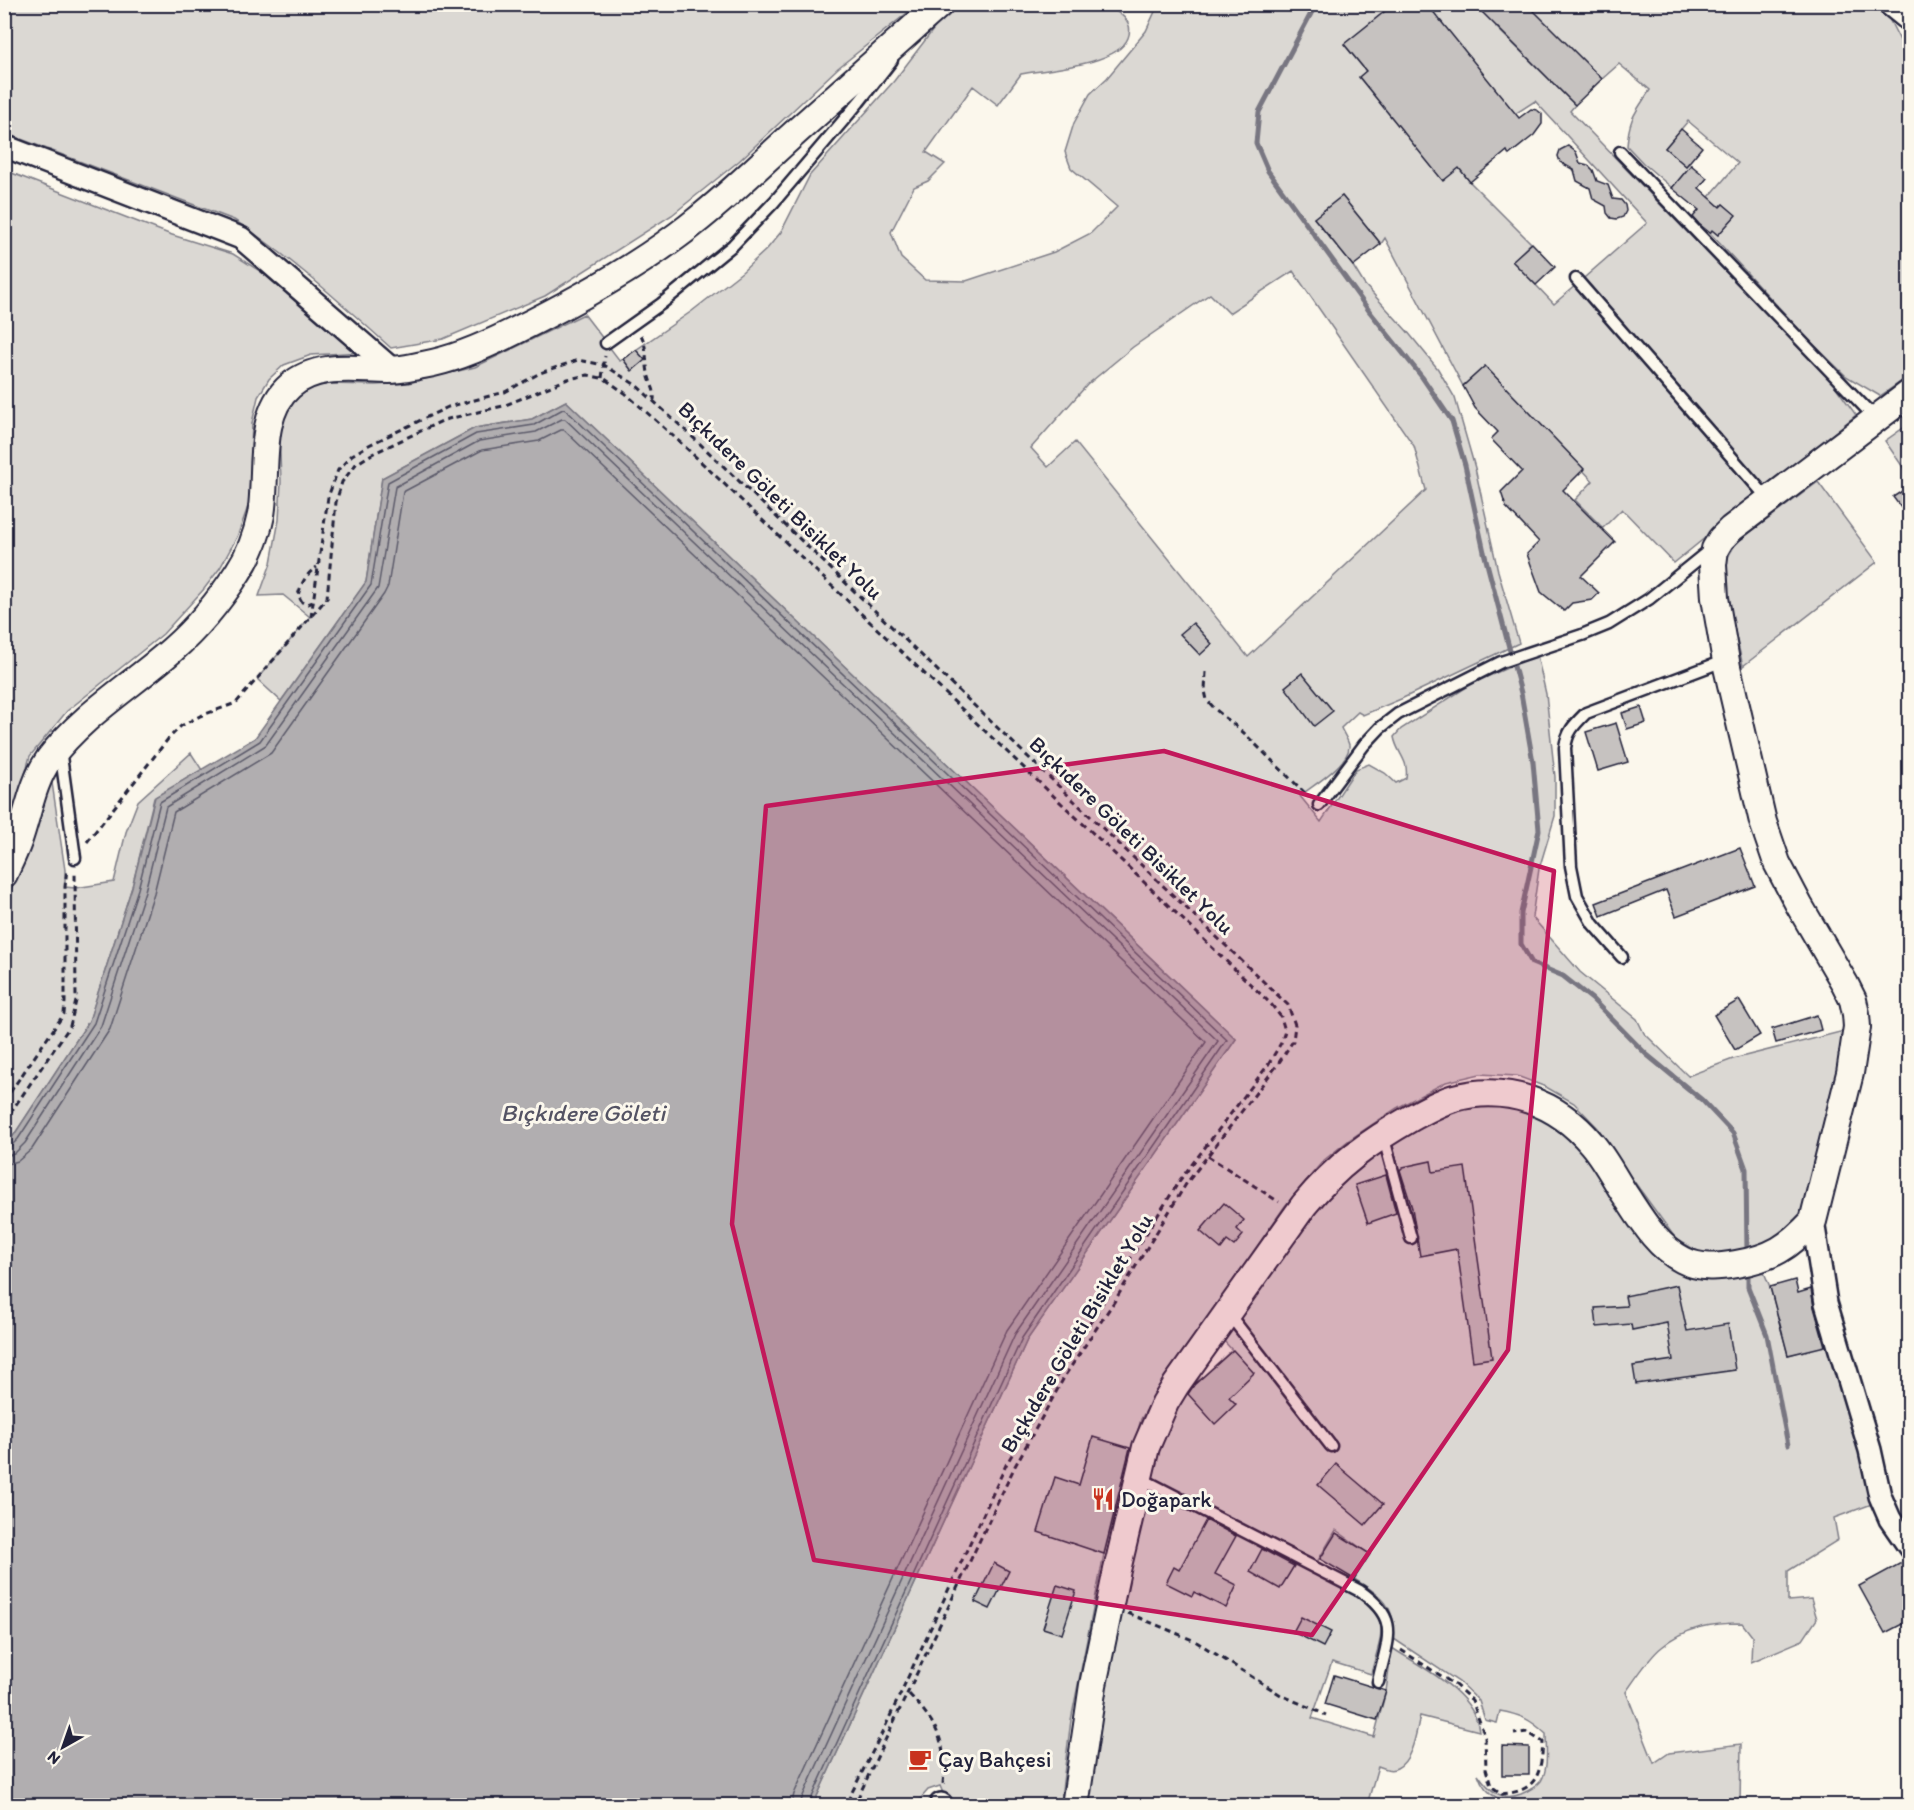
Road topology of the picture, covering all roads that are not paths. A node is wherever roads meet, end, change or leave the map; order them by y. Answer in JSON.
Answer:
{"nodes":[{"id":1,"x":940,"y":4,"type":"edge"},
{"id":2,"x":1889,"y":4,"type":"edge"},
{"id":3,"x":1910,"y":21,"type":"edge"},
{"id":4,"x":916,"y":25,"type":"junction"},
{"id":5,"x":4,"y":146,"type":"edge"},
{"id":6,"x":1620,"y":152,"type":"dead end"},
{"id":7,"x":1576,"y":279,"type":"dead end"},
{"id":8,"x":606,"y":343,"type":"road end"},
{"id":9,"x":393,"y":370,"type":"junction"},
{"id":10,"x":1910,"y":393,"type":"edge"},
{"id":11,"x":1876,"y":418,"type":"junction"},
{"id":12,"x":1769,"y":500,"type":"junction"},
{"id":13,"x":1718,"y":543,"type":"junction"},
{"id":14,"x":1726,"y":660,"type":"junction"},
{"id":15,"x":60,"y":746,"type":"junction"},
{"id":16,"x":1319,"y":805,"type":"road end"},
{"id":17,"x":75,"y":858,"type":"road end"},
{"id":18,"x":4,"y":874,"type":"edge"},
{"id":19,"x":1622,"y":957,"type":"dead end"},
{"id":20,"x":1383,"y":1135,"type":"junction"},
{"id":21,"x":1813,"y":1221,"type":"junction"},
{"id":22,"x":1411,"y":1238,"type":"dead end"},
{"id":23,"x":1227,"y":1313,"type":"junction"},
{"id":24,"x":1331,"y":1446,"type":"dead end"},
{"id":25,"x":1137,"y":1477,"type":"junction"},
{"id":26,"x":1910,"y":1548,"type":"edge"},
{"id":27,"x":1378,"y":1682,"type":"dead end"},
{"id":28,"x":1075,"y":1806,"type":"edge"}],
"edges":[{"from":1,"to":4,"type":"street"},
{"from":2,"to":3,"type":"street"},
{"from":4,"to":8,"type":"lane"},
{"from":4,"to":9,"type":"street"},
{"from":5,"to":9,"type":"street"},
{"from":6,"to":11,"type":"lane"},
{"from":7,"to":12,"type":"lane"},
{"from":9,"to":15,"type":"street"},
{"from":10,"to":11,"type":"street"},
{"from":11,"to":12,"type":"street"},
{"from":12,"to":13,"type":"street"},
{"from":13,"to":14,"type":"street"},
{"from":13,"to":16,"type":"lane"},
{"from":14,"to":19,"type":"lane"},
{"from":14,"to":21,"type":"street"},
{"from":15,"to":17,"type":"lane"},
{"from":15,"to":18,"type":"street"},
{"from":20,"to":21,"type":"street"},
{"from":20,"to":22,"type":"lane"},
{"from":20,"to":23,"type":"street"},
{"from":21,"to":26,"type":"street"},
{"from":23,"to":24,"type":"lane"},
{"from":23,"to":25,"type":"street"},
{"from":25,"to":27,"type":"lane"},
{"from":25,"to":28,"type":"street"}]}
